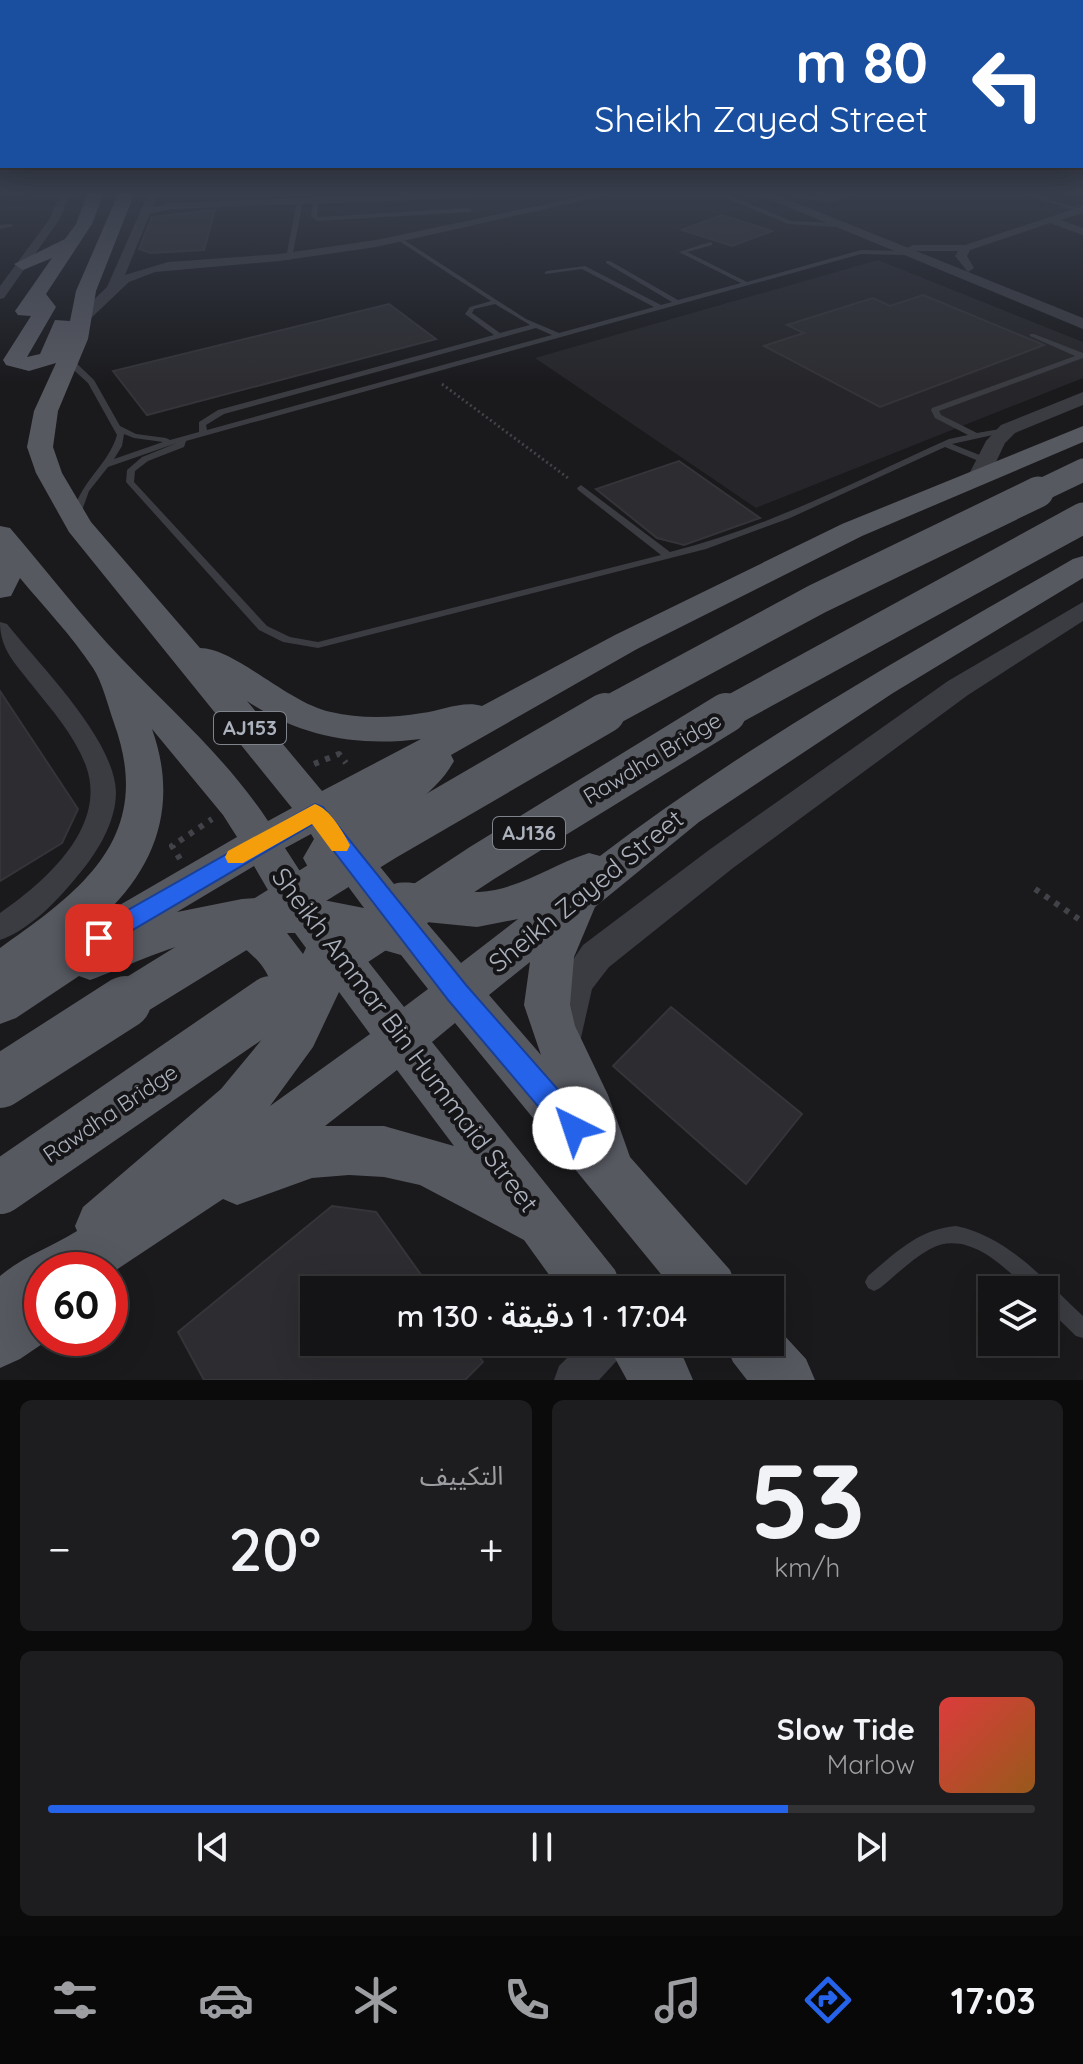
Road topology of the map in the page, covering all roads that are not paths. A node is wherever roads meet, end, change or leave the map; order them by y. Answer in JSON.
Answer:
{"nodes":[{"id":1,"x":28,"y":256,"type":"edge"},
{"id":2,"x":40,"y":256,"type":"edge"},
{"id":3,"x":62,"y":256,"type":"edge"},
{"id":4,"x":107,"y":256,"type":"edge"},
{"id":5,"x":298,"y":256,"type":"edge"},
{"id":6,"x":426,"y":256,"type":"edge"},
{"id":7,"x":691,"y":256,"type":"edge"},
{"id":8,"x":832,"y":256,"type":"edge"},
{"id":9,"x":924,"y":256,"type":"edge"},
{"id":10,"x":930,"y":256,"type":"edge"},
{"id":11,"x":961,"y":256,"type":"edge"},
{"id":12,"x":289,"y":258,"type":"joint"},
{"id":13,"x":123,"y":259,"type":"joint"},
{"id":14,"x":608,"y":262,"type":"dead end"},
{"id":15,"x":23,"y":264,"type":"junction"},
{"id":16,"x":163,"y":267,"type":"junction"},
{"id":17,"x":968,"y":268,"type":"junction"},
{"id":18,"x":547,"y":273,"type":"dead end"},
{"id":19,"x":745,"y":283,"type":"junction"},
{"id":20,"x":113,"y":289,"type":"junction"},
{"id":21,"x":2,"y":291,"type":"edge"},
{"id":22,"x":86,"y":291,"type":"junction"},
{"id":23,"x":37,"y":295,"type":"junction"},
{"id":24,"x":495,"y":302,"type":"junction"},
{"id":25,"x":676,"y":302,"type":"junction"},
{"id":26,"x":659,"y":307,"type":"junction"},
{"id":27,"x":1083,"y":309,"type":"edge"},
{"id":28,"x":84,"y":317,"type":"junction"},
{"id":29,"x":1083,"y":324,"type":"edge"},
{"id":30,"x":538,"y":325,"type":"junction"},
{"id":31,"x":557,"y":335,"type":"junction"},
{"id":32,"x":1032,"y":335,"type":"dead end"},
{"id":33,"x":500,"y":336,"type":"junction"},
{"id":34,"x":1,"y":343,"type":"edge"},
{"id":35,"x":1082,"y":356,"type":"edge"},
{"id":36,"x":68,"y":360,"type":"junction"},
{"id":37,"x":1083,"y":398,"type":"edge"},
{"id":38,"x":120,"y":428,"type":"junction"},
{"id":39,"x":1008,"y":429,"type":"junction"},
{"id":40,"x":203,"y":433,"type":"junction"},
{"id":41,"x":1083,"y":433,"type":"edge"},
{"id":42,"x":974,"y":435,"type":"junction"},
{"id":43,"x":182,"y":439,"type":"junction"},
{"id":44,"x":945,"y":444,"type":"junction"},
{"id":45,"x":103,"y":466,"type":"junction"},
{"id":46,"x":984,"y":469,"type":"junction"},
{"id":47,"x":1083,"y":470,"type":"edge"},
{"id":48,"x":581,"y":488,"type":"road end"},
{"id":49,"x":1083,"y":518,"type":"edge"},
{"id":50,"x":79,"y":526,"type":"junction"},
{"id":51,"x":6,"y":544,"type":"edge"},
{"id":52,"x":669,"y":556,"type":"junction"},
{"id":53,"x":1083,"y":565,"type":"edge"},
{"id":54,"x":1067,"y":582,"type":"edge"},
{"id":55,"x":0,"y":589,"type":"edge"},
{"id":56,"x":1083,"y":610,"type":"edge"},
{"id":57,"x":0,"y":629,"type":"edge"},
{"id":58,"x":181,"y":647,"type":"junction"},
{"id":59,"x":109,"y":665,"type":"junction"},
{"id":60,"x":537,"y":690,"type":"junction"},
{"id":61,"x":372,"y":797,"type":"junction"},
{"id":62,"x":685,"y":812,"type":"junction"},
{"id":63,"x":270,"y":838,"type":"junction"},
{"id":64,"x":324,"y":838,"type":"junction"},
{"id":65,"x":383,"y":890,"type":"junction"},
{"id":66,"x":581,"y":894,"type":"junction"},
{"id":67,"x":215,"y":919,"type":"junction"},
{"id":68,"x":318,"y":924,"type":"junction"},
{"id":69,"x":0,"y":928,"type":"edge"},
{"id":70,"x":420,"y":947,"type":"junction"},
{"id":71,"x":5,"y":990,"type":"edge"},
{"id":72,"x":458,"y":993,"type":"junction"},
{"id":73,"x":295,"y":1034,"type":"junction"},
{"id":74,"x":399,"y":1037,"type":"junction"},
{"id":75,"x":0,"y":1082,"type":"edge"},
{"id":76,"x":584,"y":1095,"type":"junction"},
{"id":77,"x":612,"y":1173,"type":"junction"},
{"id":78,"x":0,"y":1188,"type":"edge"},
{"id":79,"x":552,"y":1236,"type":"junction"},
{"id":80,"x":71,"y":1252,"type":"edge"},
{"id":81,"x":94,"y":1252,"type":"edge"},
{"id":82,"x":127,"y":1252,"type":"edge"},
{"id":83,"x":584,"y":1276,"type":"edge"},
{"id":84,"x":698,"y":1276,"type":"edge"},
{"id":85,"x":1025,"y":1276,"type":"edge"},
{"id":86,"x":874,"y":1282,"type":"dead end"},
{"id":87,"x":1058,"y":1305,"type":"edge"},
{"id":88,"x":1083,"y":1329,"type":"edge"},
{"id":89,"x":596,"y":1356,"type":"edge"},
{"id":90,"x":645,"y":1356,"type":"edge"},
{"id":91,"x":765,"y":1356,"type":"edge"},
{"id":92,"x":573,"y":1380,"type":"edge"},
{"id":93,"x":663,"y":1380,"type":"edge"},
{"id":94,"x":785,"y":1380,"type":"edge"}],
"edges":[{"from":1,"to":15,"type":"street"},
{"from":2,"to":15,"type":"main road"},
{"from":3,"to":23,"type":"main road"},
{"from":4,"to":22,"type":"main road","number":"AJ153"},
{"from":5,"to":12,"type":"street"},
{"from":6,"to":24,"type":"lane"},
{"from":7,"to":19,"type":"lane"},
{"from":8,"to":19,"type":"lane"},
{"from":9,"to":29,"type":"street"},
{"from":10,"to":17,"type":"street"},
{"from":11,"to":17,"type":"street"},
{"from":12,"to":16,"type":"street"},
{"from":13,"to":16,"type":"street"},
{"from":13,"to":20,"type":"street"},
{"from":14,"to":25,"type":"lane"},
{"from":15,"to":21,"type":"street"},
{"from":16,"to":20,"type":"street"},
{"from":17,"to":27,"type":"street"},
{"from":18,"to":26,"type":"lane"},
{"from":19,"to":25,"type":"lane"},
{"from":20,"to":28,"type":"street"},
{"from":22,"to":23,"type":"main road"},
{"from":22,"to":28,"type":"main road","number":"AJ153"},
{"from":23,"to":34,"type":"main road"},
{"from":24,"to":30,"type":"lane"},
{"from":24,"to":33,"type":"lane"},
{"from":25,"to":26,"type":"lane"},
{"from":26,"to":31,"type":"lane"},
{"from":28,"to":36,"type":"main road","number":"AJ153"},
{"from":30,"to":31,"type":"lane"},
{"from":30,"to":33,"type":"lane"},
{"from":31,"to":40,"type":"lane"},
{"from":32,"to":35,"type":"lane"},
{"from":33,"to":40,"type":"lane"},
{"from":35,"to":42,"type":"lane"},
{"from":36,"to":38,"type":"lane"},
{"from":36,"to":50,"type":"main road","number":"AJ153"},
{"from":37,"to":39,"type":"street"},
{"from":38,"to":43,"type":"lane"},
{"from":38,"to":45,"type":"lane"},
{"from":39,"to":42,"type":"lane"},
{"from":39,"to":46,"type":"street"},
{"from":40,"to":43,"type":"lane"},
{"from":41,"to":46,"type":"main road"},
{"from":42,"to":44,"type":"lane"},
{"from":43,"to":45,"type":"lane"},
{"from":43,"to":52,"type":"lane"},
{"from":44,"to":46,"type":"lane"},
{"from":44,"to":52,"type":"lane"},
{"from":45,"to":50,"type":"lane"},
{"from":46,"to":60,"type":"main road"},
{"from":47,"to":75,"type":"main road","bridge":true},
{"from":48,"to":52,"type":"lane"},
{"from":49,"to":78,"type":"main road","name":"Rawdha Bridge","number":"AJ136","bridge":true},
{"from":50,"to":58,"type":"main road","number":"AJ153"},
{"from":51,"to":55,"type":"main road"},
{"from":51,"to":59,"type":"main road","name":"Sheikh Ammar Bin Hummaid Street","number":"AJ153"},
{"from":53,"to":54,"type":"main road","name":"Sheikh Zayed Street"},
{"from":54,"to":62,"type":"main road","name":"Sheikh Zayed Street"},
{"from":56,"to":76,"type":"street"},
{"from":57,"to":69,"type":"street"},
{"from":58,"to":60,"type":"main road"},
{"from":58,"to":64,"type":"main road","number":"AJ153"},
{"from":59,"to":63,"type":"main road","name":"Sheikh Ammar Bin Hummaid Street","number":"AJ153"},
{"from":59,"to":71,"type":"main road"},
{"from":60,"to":61,"type":"main road"},
{"from":61,"to":64,"type":"main road"},
{"from":61,"to":65,"type":"main road"},
{"from":62,"to":65,"type":"main road"},
{"from":62,"to":66,"type":"main road","name":"Sheikh Zayed Street"},
{"from":63,"to":64,"type":"main road"},
{"from":63,"to":68,"type":"main road","name":"Sheikh Ammar Bin Hummaid Street"},
{"from":63,"to":71,"type":"main road"},
{"from":64,"to":65,"type":"main road"},
{"from":64,"to":68,"type":"main road"},
{"from":65,"to":70,"type":"main road"},
{"from":66,"to":72,"type":"main road","name":"Sheikh Zayed Street"},
{"from":66,"to":76,"type":"main road"},
{"from":67,"to":68,"type":"main road"},
{"from":67,"to":71,"type":"main road"},
{"from":67,"to":73,"type":"main road"},
{"from":68,"to":70,"type":"main road"},
{"from":68,"to":73,"type":"main road"},
{"from":68,"to":74,"type":"main road","name":"Sheikh Ammar Bin Hummaid Street"},
{"from":70,"to":72,"type":"main road"},
{"from":72,"to":74,"type":"main road","name":"Sheikh Zayed Street"},
{"from":72,"to":77,"type":"main road"},
{"from":73,"to":80,"type":"main road"},
{"from":74,"to":79,"type":"main road","name":"Sheikh Ammar Bin Hummaid Street"},
{"from":74,"to":81,"type":"main road","name":"Sheikh Zayed Street"},
{"from":76,"to":77,"type":"main road"},
{"from":77,"to":84,"type":"main road"},
{"from":79,"to":82,"type":"main road"},
{"from":79,"to":83,"type":"main road","name":"Sheikh Ammar Bin Hummaid Street"},
{"from":85,"to":86,"type":"lane"},
{"from":87,"to":88,"type":"lane"},
{"from":89,"to":92,"type":"street"},
{"from":90,"to":93,"type":"main road"},
{"from":91,"to":94,"type":"main road"}]}
